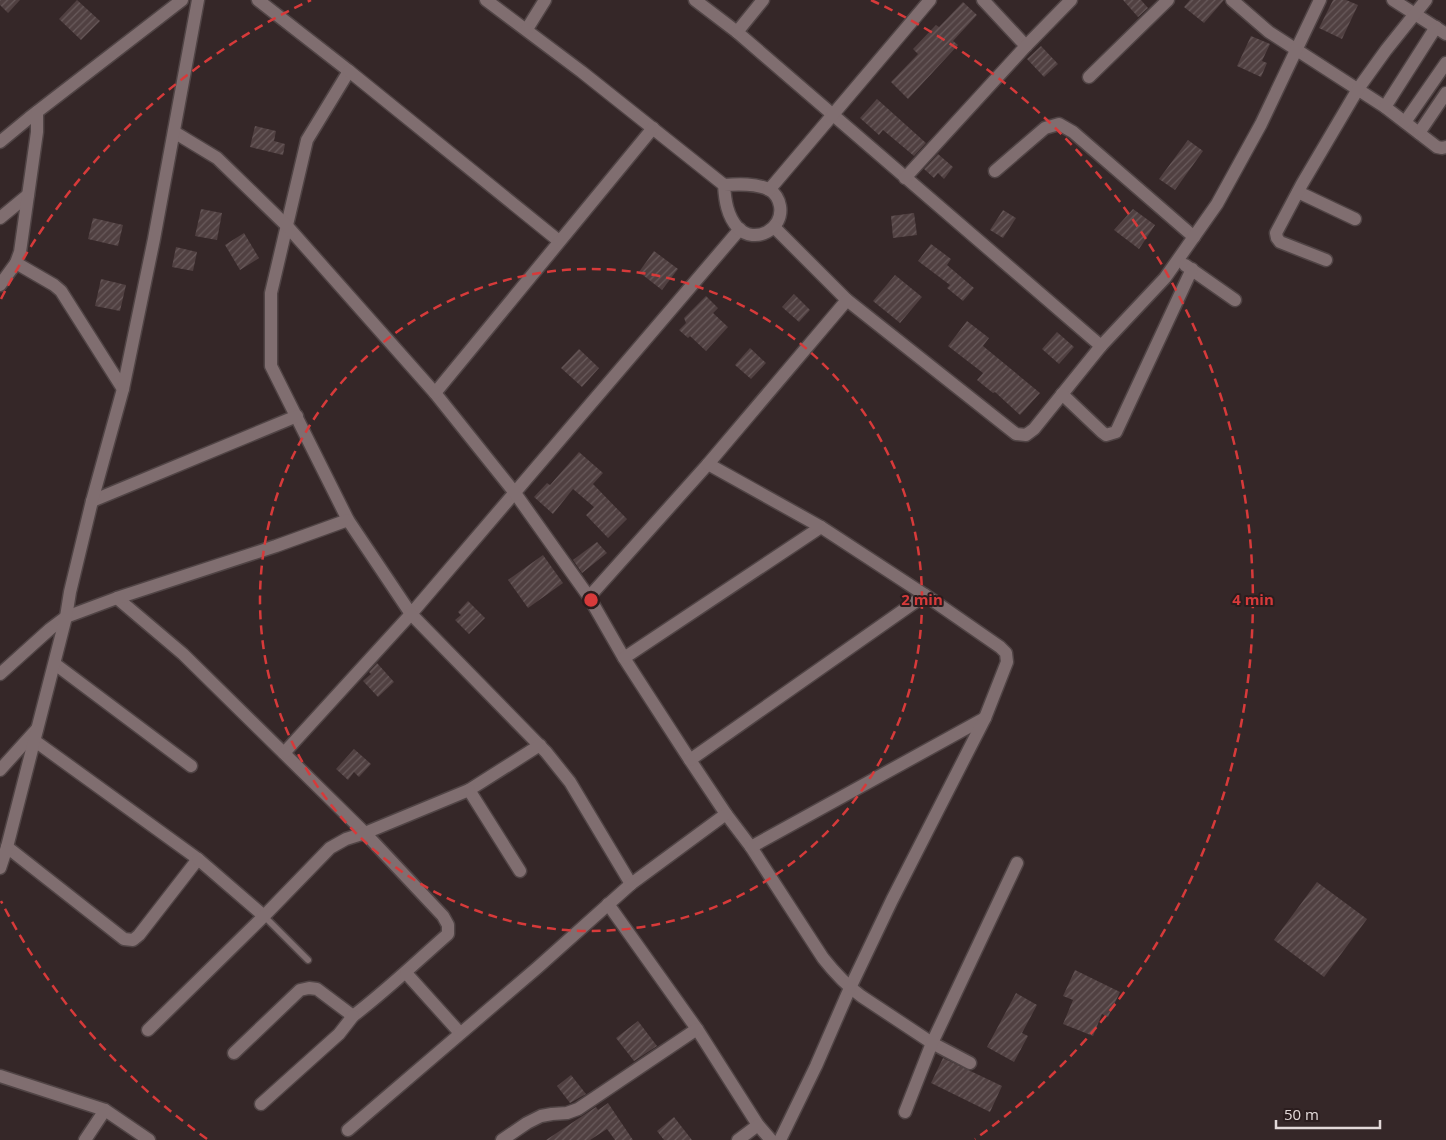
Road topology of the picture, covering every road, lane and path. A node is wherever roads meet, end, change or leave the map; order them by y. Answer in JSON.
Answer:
{"nodes":[{"id":1,"x":182,"y":0,"type":"edge"},
{"id":2,"x":198,"y":0,"type":"edge"},
{"id":3,"x":258,"y":0,"type":"edge"},
{"id":4,"x":486,"y":0,"type":"edge"},
{"id":5,"x":545,"y":0,"type":"edge"},
{"id":6,"x":695,"y":0,"type":"edge"},
{"id":7,"x":764,"y":0,"type":"edge"},
{"id":8,"x":930,"y":0,"type":"edge"},
{"id":9,"x":983,"y":0,"type":"edge"},
{"id":10,"x":1071,"y":0,"type":"edge"},
{"id":11,"x":1168,"y":0,"type":"edge"},
{"id":12,"x":1232,"y":0,"type":"edge"},
{"id":13,"x":1320,"y":0,"type":"edge"},
{"id":14,"x":1393,"y":0,"type":"edge"},
{"id":15,"x":1426,"y":0,"type":"edge"},
{"id":16,"x":1415,"y":14,"type":"junction"},
{"id":17,"x":527,"y":29,"type":"junction"},
{"id":18,"x":1443,"y":30,"type":"edge"},
{"id":19,"x":737,"y":32,"type":"junction"},
{"id":20,"x":1026,"y":46,"type":"junction"},
{"id":21,"x":1297,"y":49,"type":"junction"},
{"id":22,"x":1446,"y":63,"type":"edge"},
{"id":23,"x":349,"y":71,"type":"junction"},
{"id":24,"x":1089,"y":77,"type":"dead end"},
{"id":25,"x":1358,"y":89,"type":"junction"},
{"id":26,"x":1446,"y":93,"type":"edge"},
{"id":27,"x":1385,"y":107,"type":"junction"},
{"id":28,"x":37,"y":112,"type":"junction"},
{"id":29,"x":831,"y":115,"type":"junction"},
{"id":30,"x":1405,"y":122,"type":"junction"},
{"id":31,"x":652,"y":128,"type":"junction"},
{"id":32,"x":174,"y":132,"type":"junction"},
{"id":33,"x":1419,"y":133,"type":"junction"},
{"id":34,"x":0,"y":142,"type":"edge"},
{"id":35,"x":1446,"y":147,"type":"edge"},
{"id":36,"x":995,"y":171,"type":"dead end"},
{"id":37,"x":905,"y":178,"type":"junction"},
{"id":38,"x":724,"y":184,"type":"junction"},
{"id":39,"x":769,"y":190,"type":"junction"},
{"id":40,"x":1298,"y":192,"type":"junction"},
{"id":41,"x":28,"y":195,"type":"junction"},
{"id":42,"x":0,"y":218,"type":"edge"},
{"id":43,"x":1355,"y":219,"type":"dead end"},
{"id":44,"x":286,"y":226,"type":"junction"},
{"id":45,"x":774,"y":227,"type":"junction"},
{"id":46,"x":740,"y":229,"type":"junction"},
{"id":47,"x":1194,"y":237,"type":"junction"},
{"id":48,"x":559,"y":241,"type":"junction"},
{"id":49,"x":1178,"y":260,"type":"junction"},
{"id":50,"x":1326,"y":260,"type":"dead end"},
{"id":51,"x":16,"y":262,"type":"junction"},
{"id":52,"x":1192,"y":269,"type":"junction"},
{"id":53,"x":0,"y":285,"type":"edge"},
{"id":54,"x":847,"y":300,"type":"junction"},
{"id":55,"x":1235,"y":300,"type":"dead end"},
{"id":56,"x":1101,"y":346,"type":"junction"},
{"id":57,"x":123,"y":389,"type":"junction"},
{"id":58,"x":435,"y":393,"type":"junction"},
{"id":59,"x":1062,"y":394,"type":"junction"},
{"id":60,"x":297,"y":416,"type":"junction"},
{"id":61,"x":708,"y":464,"type":"junction"},
{"id":62,"x":515,"y":493,"type":"junction"},
{"id":63,"x":92,"y":501,"type":"junction"},
{"id":64,"x":348,"y":520,"type":"junction"},
{"id":65,"x":821,"y":526,"type":"junction"},
{"id":66,"x":925,"y":595,"type":"junction"},
{"id":67,"x":589,"y":597,"type":"junction"},
{"id":68,"x":118,"y":598,"type":"junction"},
{"id":69,"x":411,"y":614,"type":"junction"},
{"id":70,"x":66,"y":617,"type":"junction"},
{"id":71,"x":624,"y":658,"type":"junction"},
{"id":72,"x":55,"y":664,"type":"junction"},
{"id":73,"x":0,"y":674,"type":"edge"},
{"id":74,"x":985,"y":718,"type":"junction"},
{"id":75,"x":38,"y":728,"type":"junction"},
{"id":76,"x":35,"y":742,"type":"junction"},
{"id":77,"x":540,"y":745,"type":"junction"},
{"id":78,"x":284,"y":753,"type":"junction"},
{"id":79,"x":690,"y":760,"type":"junction"},
{"id":80,"x":191,"y":766,"type":"dead end"},
{"id":81,"x":0,"y":770,"type":"edge"},
{"id":82,"x":469,"y":790,"type":"junction"},
{"id":83,"x":726,"y":814,"type":"junction"},
{"id":84,"x":365,"y":833,"type":"junction"},
{"id":85,"x":7,"y":847,"type":"junction"},
{"id":86,"x":751,"y":848,"type":"junction"},
{"id":87,"x":198,"y":859,"type":"junction"},
{"id":88,"x":1017,"y":862,"type":"dead end"},
{"id":89,"x":0,"y":868,"type":"edge"},
{"id":90,"x":520,"y":871,"type":"dead end"},
{"id":91,"x":631,"y":884,"type":"junction"},
{"id":92,"x":608,"y":904,"type":"junction"},
{"id":93,"x":264,"y":916,"type":"junction"},
{"id":94,"x":308,"y":960,"type":"dead end"},
{"id":95,"x":406,"y":973,"type":"junction"},
{"id":96,"x":850,"y":988,"type":"junction"},
{"id":97,"x":352,"y":1016,"type":"junction"},
{"id":98,"x":697,"y":1028,"type":"junction"},
{"id":99,"x":148,"y":1030,"type":"dead end"},
{"id":100,"x":460,"y":1033,"type":"junction"},
{"id":101,"x":932,"y":1043,"type":"junction"},
{"id":102,"x":234,"y":1053,"type":"dead end"},
{"id":103,"x":970,"y":1063,"type":"dead end"},
{"id":104,"x":0,"y":1076,"type":"edge"},
{"id":105,"x":261,"y":1104,"type":"dead end"},
{"id":106,"x":105,"y":1110,"type":"junction"},
{"id":107,"x":905,"y":1112,"type":"dead end"},
{"id":108,"x":758,"y":1125,"type":"junction"},
{"id":109,"x":348,"y":1130,"type":"dead end"},
{"id":110,"x":85,"y":1140,"type":"edge"},
{"id":111,"x":149,"y":1140,"type":"edge"},
{"id":112,"x":502,"y":1140,"type":"edge"},
{"id":113,"x":738,"y":1140,"type":"edge"},
{"id":114,"x":771,"y":1140,"type":"edge"},
{"id":115,"x":780,"y":1140,"type":"edge"}],
"edges":[{"from":1,"to":28,"type":"street"},
{"from":2,"to":32,"type":"street"},
{"from":3,"to":23,"type":"street"},
{"from":4,"to":17,"type":"street"},
{"from":5,"to":17,"type":"street"},
{"from":6,"to":19,"type":"street"},
{"from":7,"to":19,"type":"street"},
{"from":8,"to":29,"type":"street"},
{"from":9,"to":20,"type":"street"},
{"from":10,"to":20,"type":"street"},
{"from":11,"to":24,"type":"street"},
{"from":12,"to":21,"type":"street"},
{"from":13,"to":21,"type":"street"},
{"from":14,"to":16,"type":"street"},
{"from":15,"to":16,"type":"street"},
{"from":16,"to":18,"type":"street"},
{"from":16,"to":25,"type":"street"},
{"from":17,"to":31,"type":"street"},
{"from":18,"to":27,"type":"street"},
{"from":19,"to":29,"type":"street"},
{"from":20,"to":37,"type":"street"},
{"from":21,"to":25,"type":"street"},
{"from":21,"to":47,"type":"street"},
{"from":22,"to":30,"type":"street"},
{"from":23,"to":44,"type":"street"},
{"from":23,"to":48,"type":"street"},
{"from":25,"to":27,"type":"street"},
{"from":25,"to":40,"type":"street"},
{"from":26,"to":33,"type":"street"},
{"from":27,"to":30,"type":"street"},
{"from":28,"to":34,"type":"street"},
{"from":28,"to":41,"type":"street"},
{"from":29,"to":37,"type":"street"},
{"from":29,"to":39,"type":"street"},
{"from":30,"to":33,"type":"street"},
{"from":31,"to":38,"type":"street"},
{"from":31,"to":48,"type":"street"},
{"from":32,"to":44,"type":"street"},
{"from":32,"to":57,"type":"street"},
{"from":33,"to":35,"type":"street"},
{"from":36,"to":47,"type":"street"},
{"from":37,"to":56,"type":"street"},
{"from":38,"to":39,"type":"street"},
{"from":38,"to":46,"type":"street"},
{"from":39,"to":45,"type":"street"},
{"from":40,"to":43,"type":"street"},
{"from":40,"to":50,"type":"street"},
{"from":41,"to":42,"type":"street"},
{"from":41,"to":51,"type":"street"},
{"from":44,"to":58,"type":"street"},
{"from":44,"to":60,"type":"street"},
{"from":45,"to":46,"type":"street"},
{"from":45,"to":54,"type":"street"},
{"from":46,"to":62,"type":"street"},
{"from":47,"to":49,"type":"street"},
{"from":48,"to":58,"type":"street"},
{"from":49,"to":52,"type":"street"},
{"from":49,"to":56,"type":"street"},
{"from":51,"to":53,"type":"street"},
{"from":51,"to":57,"type":"street"},
{"from":52,"to":55,"type":"street"},
{"from":52,"to":59,"type":"street"},
{"from":54,"to":59,"type":"street"},
{"from":54,"to":61,"type":"street"},
{"from":56,"to":59,"type":"street"},
{"from":57,"to":63,"type":"street"},
{"from":58,"to":62,"type":"street"},
{"from":60,"to":63,"type":"street"},
{"from":60,"to":64,"type":"street"},
{"from":61,"to":65,"type":"street"},
{"from":61,"to":67,"type":"street"},
{"from":62,"to":67,"type":"street"},
{"from":62,"to":69,"type":"street"},
{"from":63,"to":70,"type":"street"},
{"from":64,"to":68,"type":"street"},
{"from":64,"to":69,"type":"street"},
{"from":65,"to":66,"type":"street"},
{"from":65,"to":71,"type":"street"},
{"from":66,"to":74,"type":"street"},
{"from":66,"to":79,"type":"street"},
{"from":67,"to":71,"type":"street"},
{"from":68,"to":70,"type":"street"},
{"from":68,"to":78,"type":"street"},
{"from":69,"to":77,"type":"street"},
{"from":69,"to":78,"type":"street"},
{"from":70,"to":72,"type":"street"},
{"from":70,"to":73,"type":"street"},
{"from":71,"to":79,"type":"street"},
{"from":72,"to":75,"type":"street"},
{"from":72,"to":80,"type":"street"},
{"from":74,"to":86,"type":"street"},
{"from":74,"to":96,"type":"street"},
{"from":75,"to":76,"type":"street"},
{"from":75,"to":81,"type":"street"},
{"from":76,"to":85,"type":"street"},
{"from":76,"to":87,"type":"street"},
{"from":77,"to":82,"type":"street"},
{"from":77,"to":91,"type":"street"},
{"from":78,"to":84,"type":"street"},
{"from":79,"to":83,"type":"street"},
{"from":82,"to":84,"type":"street"},
{"from":82,"to":90,"type":"street"},
{"from":83,"to":86,"type":"street"},
{"from":83,"to":91,"type":"street"},
{"from":84,"to":93,"type":"street"},
{"from":84,"to":95,"type":"street"},
{"from":85,"to":87,"type":"street"},
{"from":85,"to":89,"type":"street"},
{"from":86,"to":96,"type":"street"},
{"from":87,"to":93,"type":"street"},
{"from":88,"to":101,"type":"street"},
{"from":91,"to":92,"type":"street"},
{"from":92,"to":98,"type":"street"},
{"from":92,"to":100,"type":"street"},
{"from":93,"to":94,"type":"lane"},
{"from":93,"to":99,"type":"street"},
{"from":95,"to":97,"type":"street"},
{"from":95,"to":100,"type":"street"},
{"from":96,"to":101,"type":"street"},
{"from":96,"to":115,"type":"street"},
{"from":97,"to":102,"type":"street"},
{"from":97,"to":105,"type":"street"},
{"from":98,"to":108,"type":"street"},
{"from":98,"to":112,"type":"street"},
{"from":100,"to":109,"type":"street"},
{"from":101,"to":103,"type":"street"},
{"from":101,"to":107,"type":"street"},
{"from":104,"to":106,"type":"street"},
{"from":106,"to":110,"type":"street"},
{"from":106,"to":111,"type":"street"},
{"from":108,"to":113,"type":"street"},
{"from":108,"to":114,"type":"street"}]}
